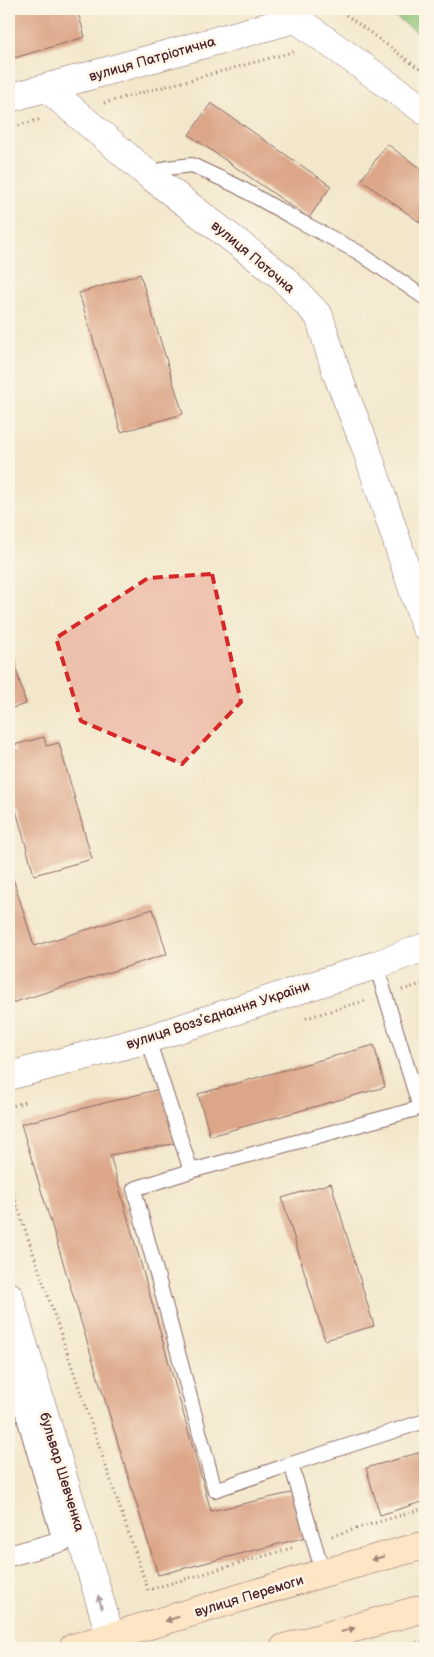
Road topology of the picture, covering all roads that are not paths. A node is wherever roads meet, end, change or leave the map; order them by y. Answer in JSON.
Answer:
{"nodes":[{"id":1,"x":289,"y":14,"type":"edge"},
{"id":2,"x":47,"y":88,"type":"junction"},
{"id":3,"x":9,"y":98,"type":"edge"},
{"id":4,"x":425,"y":111,"type":"edge"},
{"id":5,"x":150,"y":175,"type":"junction"},
{"id":6,"x":425,"y":298,"type":"edge"},
{"id":7,"x":425,"y":626,"type":"edge"},
{"id":8,"x":425,"y":947,"type":"edge"},
{"id":9,"x":376,"y":965,"type":"junction"},
{"id":10,"x":148,"y":1038,"type":"junction"},
{"id":11,"x":9,"y":1076,"type":"edge"},
{"id":12,"x":422,"y":1107,"type":"edge"},
{"id":13,"x":190,"y":1171,"type":"junction"},
{"id":14,"x":9,"y":1296,"type":"edge"},
{"id":15,"x":9,"y":1354,"type":"edge"},
{"id":16,"x":425,"y":1421,"type":"edge"},
{"id":17,"x":291,"y":1464,"type":"junction"},
{"id":18,"x":425,"y":1545,"type":"edge"},
{"id":19,"x":9,"y":1556,"type":"edge"},
{"id":20,"x":323,"y":1573,"type":"junction"},
{"id":21,"x":425,"y":1608,"type":"edge"},
{"id":22,"x":112,"y":1643,"type":"edge"},
{"id":23,"x":73,"y":1648,"type":"edge"},
{"id":24,"x":284,"y":1648,"type":"edge"}],
"edges":[{"from":1,"to":2,"type":"street","name":"вулиця Патріотична"},
{"from":1,"to":4,"type":"street"},
{"from":2,"to":3,"type":"street","name":"вулиця Патріотична"},
{"from":2,"to":5,"type":"street","name":"вулиця Поточна"},
{"from":5,"to":6,"type":"lane"},
{"from":5,"to":7,"type":"street","name":"вулиця Поточна"},
{"from":8,"to":9,"type":"street","name":"вулиця Воззʼєднання України"},
{"from":9,"to":10,"type":"street","name":"вулиця Воззʼєднання України"},
{"from":9,"to":12,"type":"lane"},
{"from":10,"to":11,"type":"street","name":"вулиця Воззʼєднання України"},
{"from":10,"to":13,"type":"lane"},
{"from":12,"to":13,"type":"lane"},
{"from":13,"to":17,"type":"lane"},
{"from":22,"to":14,"type":"street","name":"бульвар Шевченка","one_way":true},
{"from":15,"to":19,"type":"street"},
{"from":16,"to":17,"type":"lane"},
{"from":17,"to":20,"type":"lane"},
{"from":18,"to":20,"type":"main road","name":"вулиця Перемоги","one_way":true},
{"from":20,"to":22,"type":"main road","name":"вулиця Перемоги","one_way":true},
{"from":24,"to":21,"type":"main road","one_way":true},
{"from":22,"to":23,"type":"main road","name":"вулиця Перемоги"}]}
